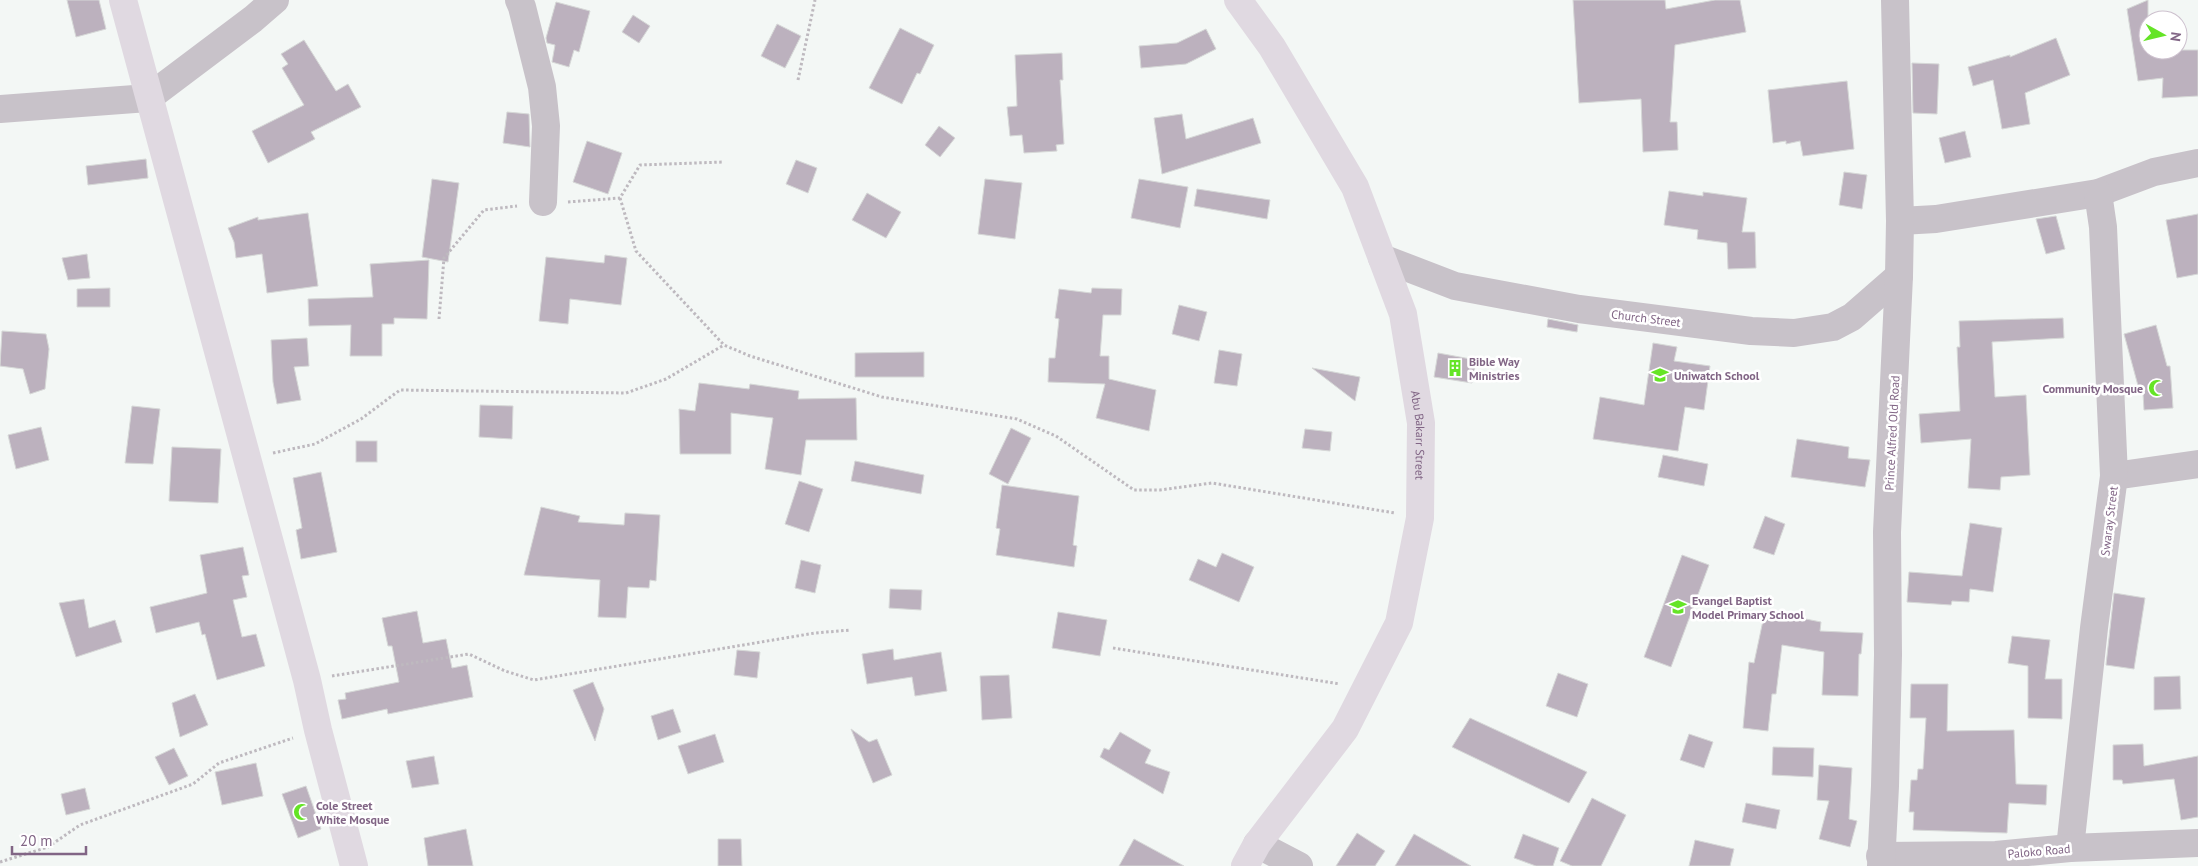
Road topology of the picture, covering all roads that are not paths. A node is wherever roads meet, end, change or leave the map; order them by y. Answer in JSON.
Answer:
{"nodes":[{"id":1,"x":123,"y":0,"type":"edge"},
{"id":2,"x":275,"y":0,"type":"edge"},
{"id":3,"x":519,"y":0,"type":"edge"},
{"id":4,"x":1238,"y":0,"type":"edge"},
{"id":5,"x":1895,"y":0,"type":"edge"},
{"id":6,"x":148,"y":98,"type":"junction"},
{"id":7,"x":0,"y":109,"type":"edge"},
{"id":8,"x":2198,"y":163,"type":"edge"},
{"id":9,"x":2098,"y":193,"type":"junction"},
{"id":10,"x":543,"y":202,"type":"dead end"},
{"id":11,"x":1900,"y":221,"type":"junction"},
{"id":12,"x":1382,"y":258,"type":"junction"},
{"id":13,"x":1899,"y":276,"type":"junction"},
{"id":14,"x":2198,"y":464,"type":"edge"},
{"id":15,"x":2114,"y":476,"type":"junction"},
{"id":16,"x":2198,"y":843,"type":"edge"},
{"id":17,"x":2070,"y":848,"type":"junction"},
{"id":18,"x":1251,"y":855,"type":"edge"},
{"id":19,"x":1880,"y":861,"type":"edge"},
{"id":20,"x":354,"y":866,"type":"edge"},
{"id":21,"x":1299,"y":866,"type":"edge"}],
"edges":[{"from":1,"to":6,"type":"street"},
{"from":2,"to":6,"type":"street"},
{"from":3,"to":10,"type":"street"},
{"from":4,"to":12,"type":"street","name":"Abu Bakarr Street"},
{"from":5,"to":11,"type":"street","name":"Prince Alfred Old Road"},
{"from":6,"to":7,"type":"street"},
{"from":6,"to":20,"type":"street"},
{"from":8,"to":9,"type":"street"},
{"from":9,"to":11,"type":"street"},
{"from":9,"to":15,"type":"street","name":"Swaray Street"},
{"from":11,"to":13,"type":"street","name":"Prince Alfred Old Road"},
{"from":12,"to":13,"type":"street","name":"Church Street"},
{"from":12,"to":18,"type":"street","name":"Abu Bakarr Street"},
{"from":13,"to":19,"type":"street","name":"Prince Alfred Old Road"},
{"from":14,"to":15,"type":"street"},
{"from":15,"to":17,"type":"street","name":"Swaray Street"},
{"from":16,"to":17,"type":"street","name":"Paloko Road"},
{"from":17,"to":19,"type":"street","name":"Paloko Road"},
{"from":18,"to":21,"type":"street"}]}
